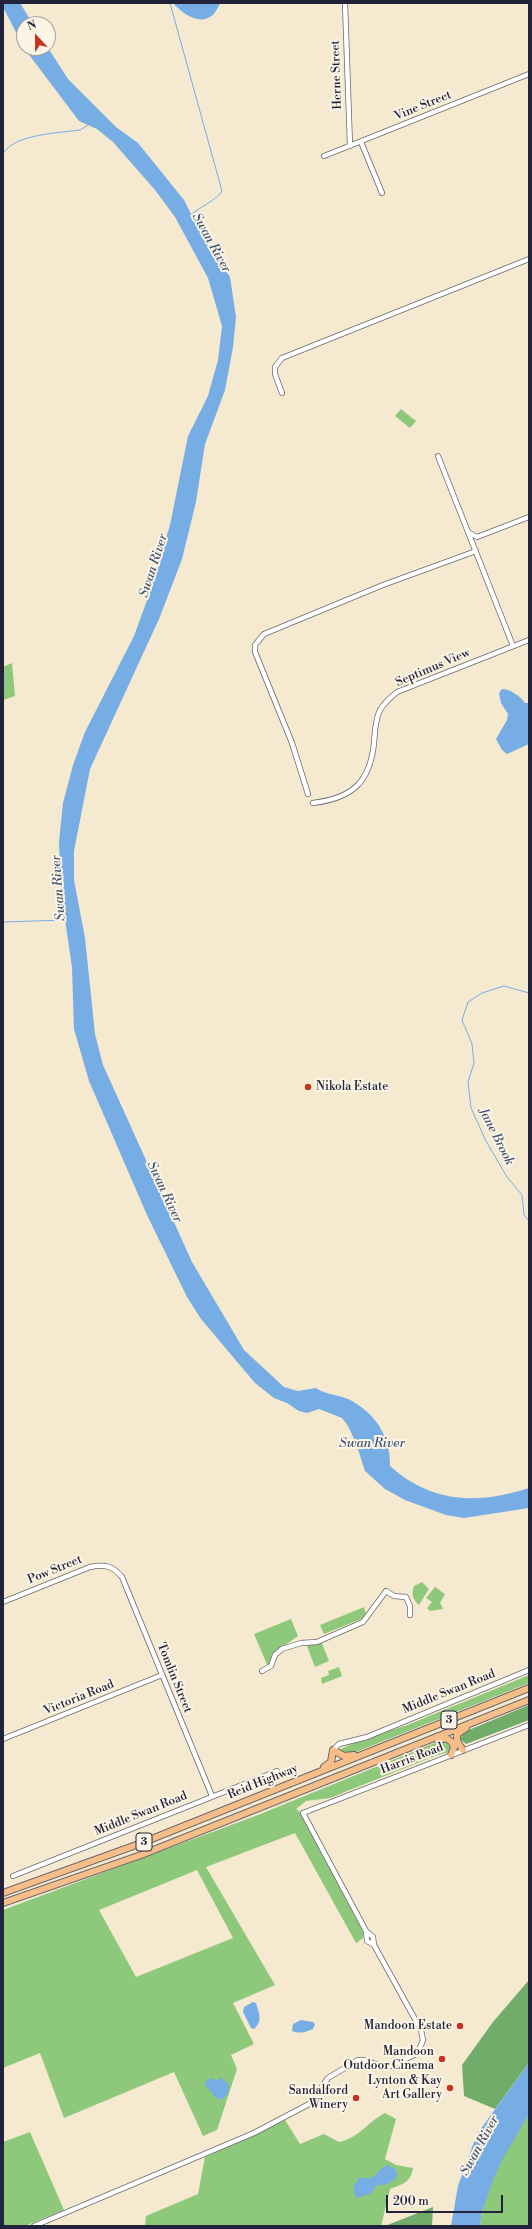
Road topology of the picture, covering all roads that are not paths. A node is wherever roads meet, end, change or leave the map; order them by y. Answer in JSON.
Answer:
{"nodes":[{"id":1,"x":345,"y":3,"type":"edge"},
{"id":2,"x":529,"y":74,"type":"edge"},
{"id":3,"x":361,"y":142,"type":"junction"},
{"id":4,"x":350,"y":146,"type":"junction"},
{"id":5,"x":324,"y":156,"type":"dead end"},
{"id":6,"x":382,"y":193,"type":"dead end"},
{"id":7,"x":529,"y":259,"type":"edge"},
{"id":8,"x":282,"y":393,"type":"dead end"},
{"id":9,"x":438,"y":456,"type":"dead end"},
{"id":10,"x":529,"y":517,"type":"edge"},
{"id":11,"x":468,"y":532,"type":"junction"},
{"id":12,"x":476,"y":551,"type":"junction"},
{"id":13,"x":529,"y":640,"type":"edge"},
{"id":14,"x":514,"y":646,"type":"junction"},
{"id":15,"x":308,"y":794,"type":"dead end"},
{"id":16,"x":314,"y":803,"type":"dead end"},
{"id":17,"x":116,"y":1569,"type":"joint"},
{"id":18,"x":3,"y":1602,"type":"edge"},
{"id":19,"x":410,"y":1615,"type":"dead end"},
{"id":20,"x":529,"y":1670,"type":"edge"},
{"id":21,"x":262,"y":1671,"type":"dead end"},
{"id":22,"x":162,"y":1675,"type":"junction"},
{"id":23,"x":529,"y":1688,"type":"edge"},
{"id":24,"x":529,"y":1700,"type":"edge"},
{"id":25,"x":502,"y":1710,"type":"junction"},
{"id":26,"x":529,"y":1725,"type":"edge"},
{"id":27,"x":3,"y":1739,"type":"edge"},
{"id":28,"x":376,"y":1749,"type":"junction"},
{"id":29,"x":406,"y":1749,"type":"junction"},
{"id":30,"x":333,"y":1750,"type":"junction"},
{"id":31,"x":463,"y":1750,"type":"junction"},
{"id":32,"x":450,"y":1755,"type":"junction"},
{"id":33,"x":277,"y":1771,"type":"dead end"},
{"id":34,"x":303,"y":1778,"type":"junction"},
{"id":35,"x":212,"y":1796,"type":"junction"},
{"id":36,"x":12,"y":1876,"type":"dead end"},
{"id":37,"x":3,"y":1893,"type":"edge"},
{"id":38,"x":3,"y":1902,"type":"edge"},
{"id":39,"x":34,"y":2226,"type":"edge"}],
"edges":[{"from":1,"to":4,"type":"street","name":"Herne Street"},
{"from":2,"to":3,"type":"street","name":"Vine Street"},
{"from":3,"to":4,"type":"street","name":"Vine Street"},
{"from":3,"to":6,"type":"street"},
{"from":4,"to":5,"type":"street","name":"Vine Street"},
{"from":7,"to":8,"type":"street"},
{"from":9,"to":11,"type":"street"},
{"from":10,"to":11,"type":"street"},
{"from":11,"to":12,"type":"street"},
{"from":12,"to":14,"type":"street"},
{"from":12,"to":15,"type":"street"},
{"from":13,"to":14,"type":"street","name":"Septimus View"},
{"from":14,"to":16,"type":"street","name":"Septimus View"},
{"from":17,"to":18,"type":"street","name":"Pow Street"},
{"from":17,"to":22,"type":"street","name":"Tomlin Street"},
{"from":19,"to":21,"type":"street"},
{"from":20,"to":30,"type":"street","name":"Middle Swan Road"},
{"from":22,"to":27,"type":"street","name":"Victoria Road"},
{"from":22,"to":35,"type":"street","name":"Tomlin Street"},
{"from":23,"to":28,"type":"highway","name":"Reid Highway","number":"3"},
{"from":24,"to":25,"type":"highway","name":"Reid Highway","number":"3"},
{"from":25,"to":29,"type":"highway","name":"Reid Highway","number":"3"},
{"from":25,"to":31,"type":"highway"},
{"from":26,"to":31,"type":"street","name":"Harris Road"},
{"from":28,"to":30,"type":"highway"},
{"from":28,"to":34,"type":"highway","name":"Reid Highway","number":"3"},
{"from":29,"to":32,"type":"highway"},
{"from":29,"to":38,"type":"highway","name":"Reid Highway","number":"3"},
{"from":30,"to":34,"type":"highway"},
{"from":31,"to":32,"type":"street","name":"Harris Road"},
{"from":32,"to":39,"type":"street","name":"Harris Road"},
{"from":33,"to":35,"type":"street","name":"Middle Swan Road"},
{"from":34,"to":37,"type":"highway","name":"Reid Highway","number":"3"},
{"from":35,"to":36,"type":"street","name":"Middle Swan Road"}]}
